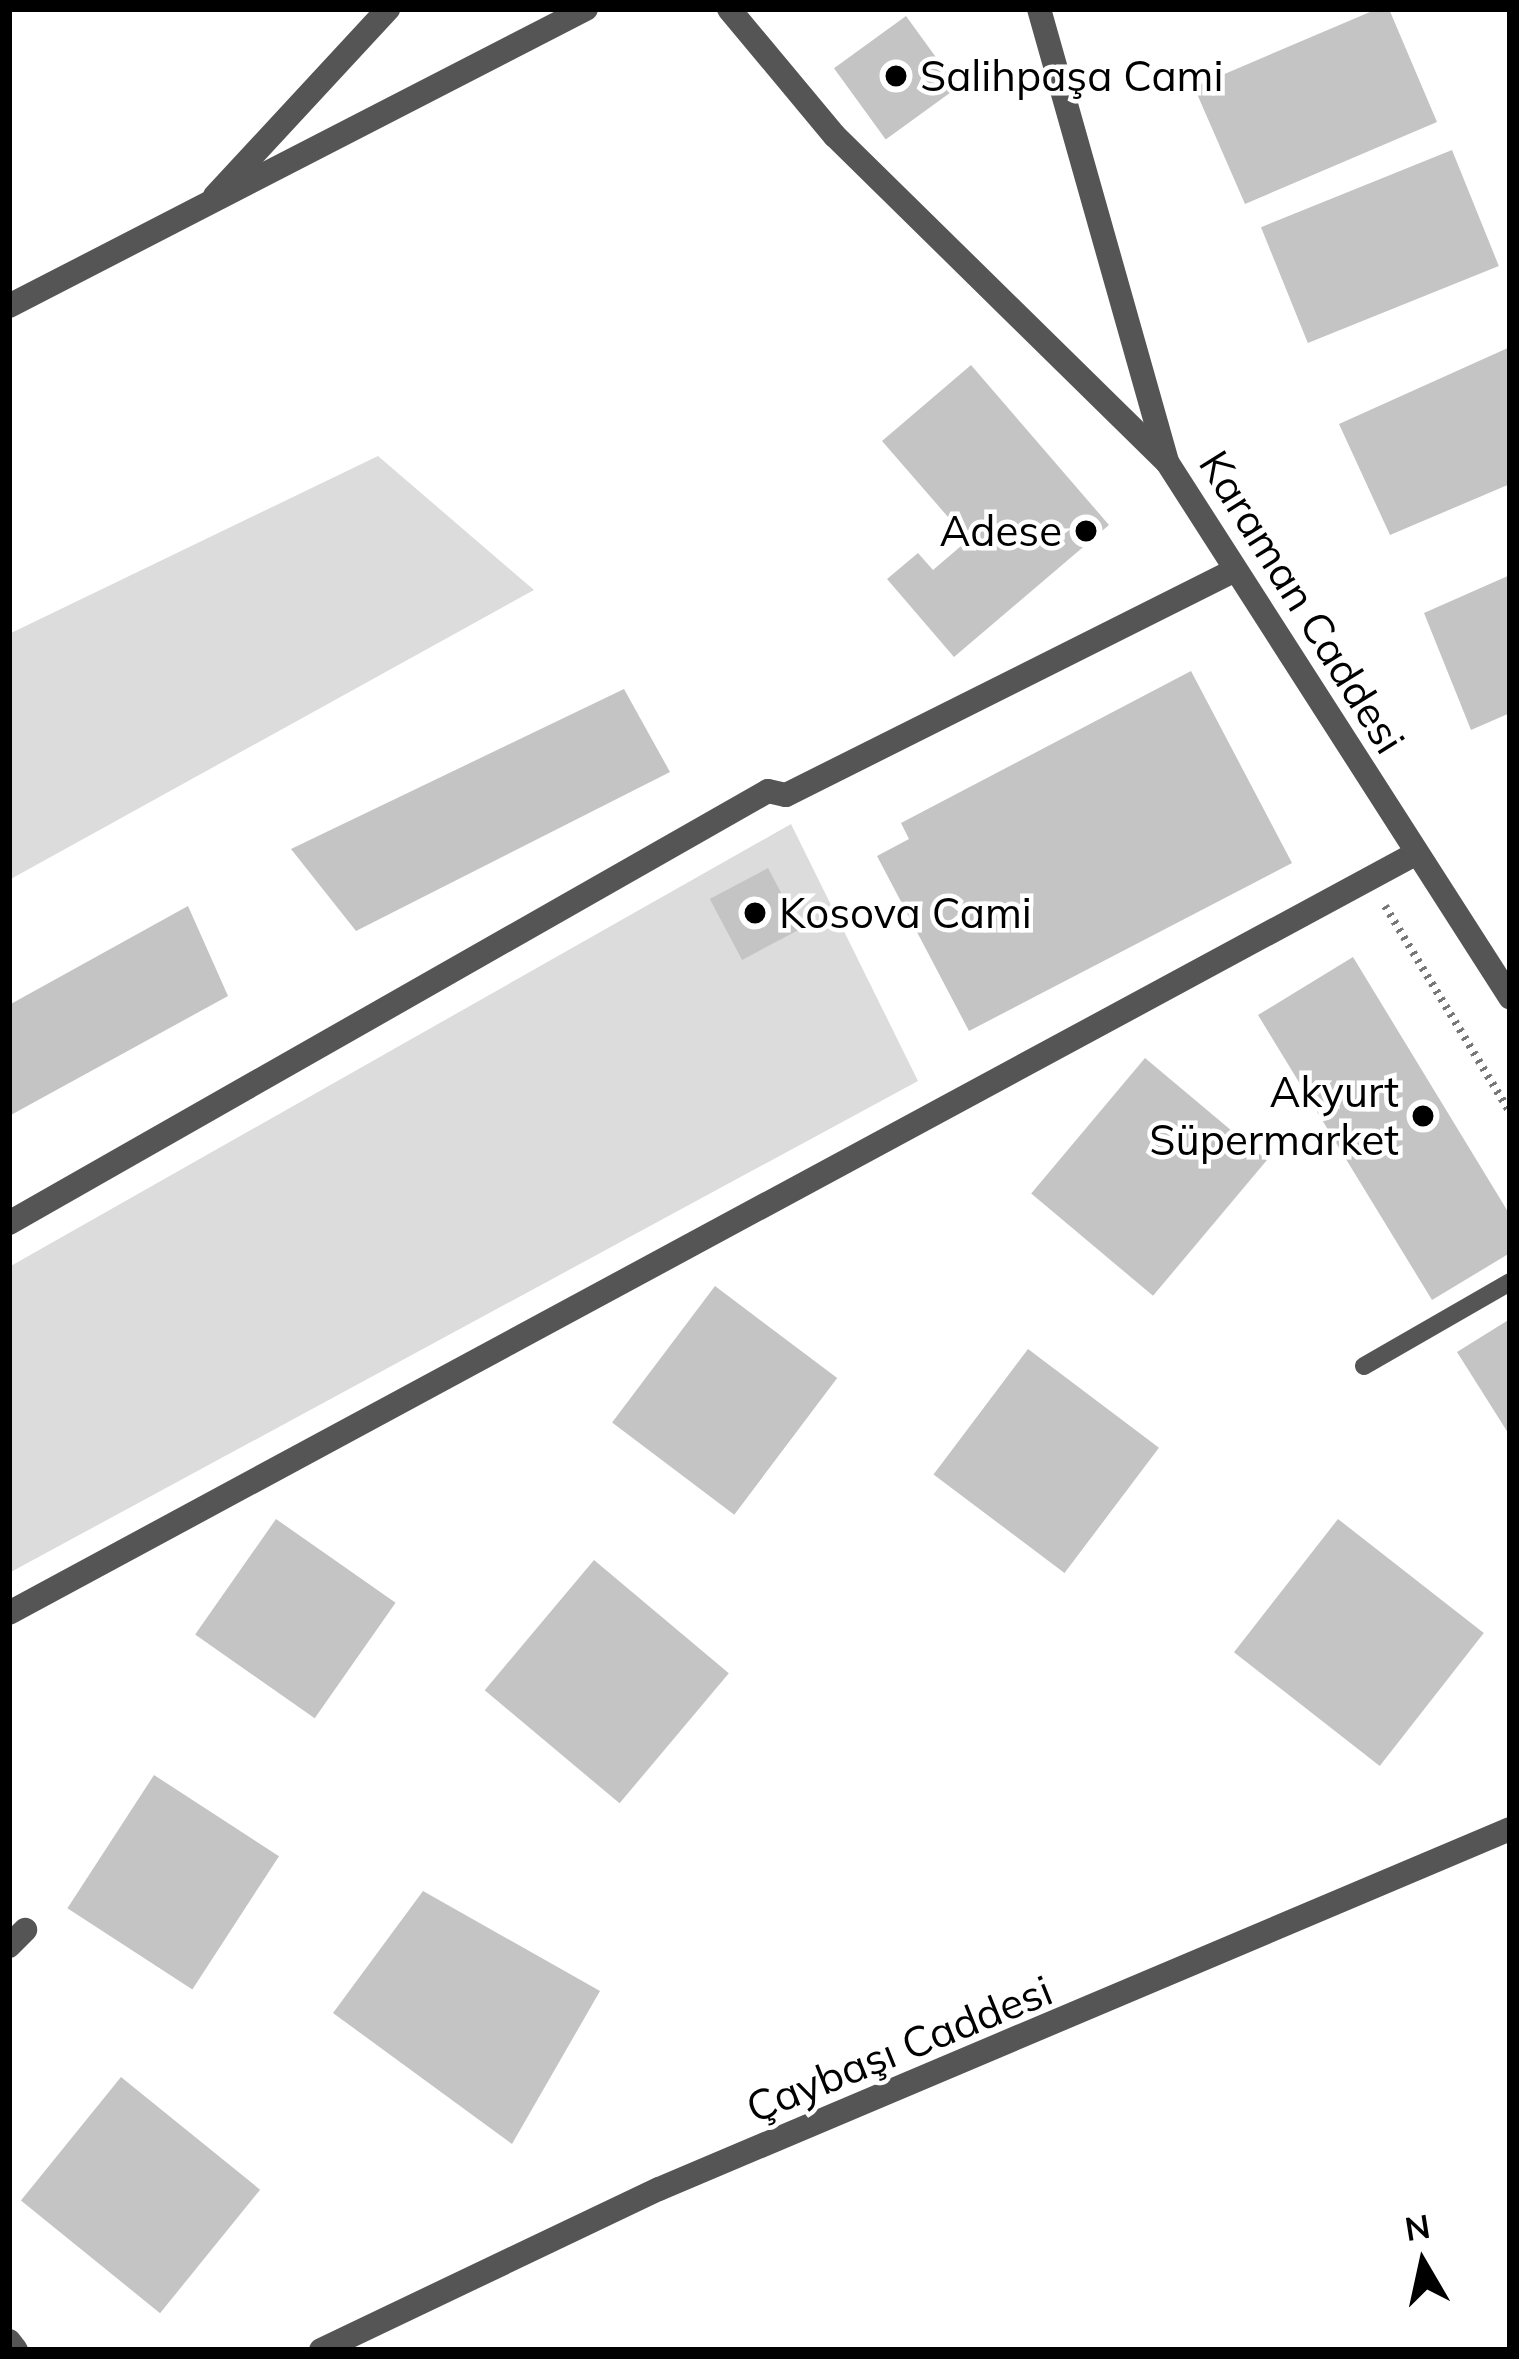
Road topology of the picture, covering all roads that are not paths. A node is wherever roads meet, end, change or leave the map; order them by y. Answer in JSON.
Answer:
{"nodes":[{"id":1,"x":388,"y":9,"type":"edge"},
{"id":2,"x":586,"y":9,"type":"edge"},
{"id":3,"x":729,"y":9,"type":"edge"},
{"id":4,"x":1039,"y":9,"type":"edge"},
{"id":5,"x":199,"y":213,"type":"junction"},
{"id":6,"x":9,"y":306,"type":"edge"},
{"id":7,"x":1167,"y":462,"type":"junction"},
{"id":8,"x":1232,"y":572,"type":"junction"},
{"id":9,"x":1415,"y":854,"type":"junction"},
{"id":10,"x":1506,"y":981,"type":"edge"},
{"id":11,"x":9,"y":1223,"type":"edge"},
{"id":12,"x":1510,"y":1282,"type":"edge"},
{"id":13,"x":1364,"y":1366,"type":"dead end"},
{"id":14,"x":9,"y":1613,"type":"edge"},
{"id":15,"x":1510,"y":1829,"type":"edge"},
{"id":16,"x":9,"y":2341,"type":"edge"},
{"id":17,"x":16,"y":2350,"type":"edge"},
{"id":18,"x":322,"y":2350,"type":"edge"}],
"edges":[{"from":1,"to":5,"type":"street"},
{"from":2,"to":5,"type":"street"},
{"from":3,"to":7,"type":"street"},
{"from":4,"to":7,"type":"street","name":"Karaman Caddesi"},
{"from":5,"to":6,"type":"street"},
{"from":7,"to":8,"type":"street","name":"Karaman Caddesi"},
{"from":8,"to":9,"type":"street","name":"Karaman Caddesi"},
{"from":8,"to":11,"type":"street"},
{"from":9,"to":10,"type":"street","name":"Karaman Caddesi"},
{"from":9,"to":14,"type":"street"},
{"from":12,"to":13,"type":"lane"},
{"from":15,"to":18,"type":"street","name":"Çaybaşı Caddesi"},
{"from":16,"to":17,"type":"street"}]}
